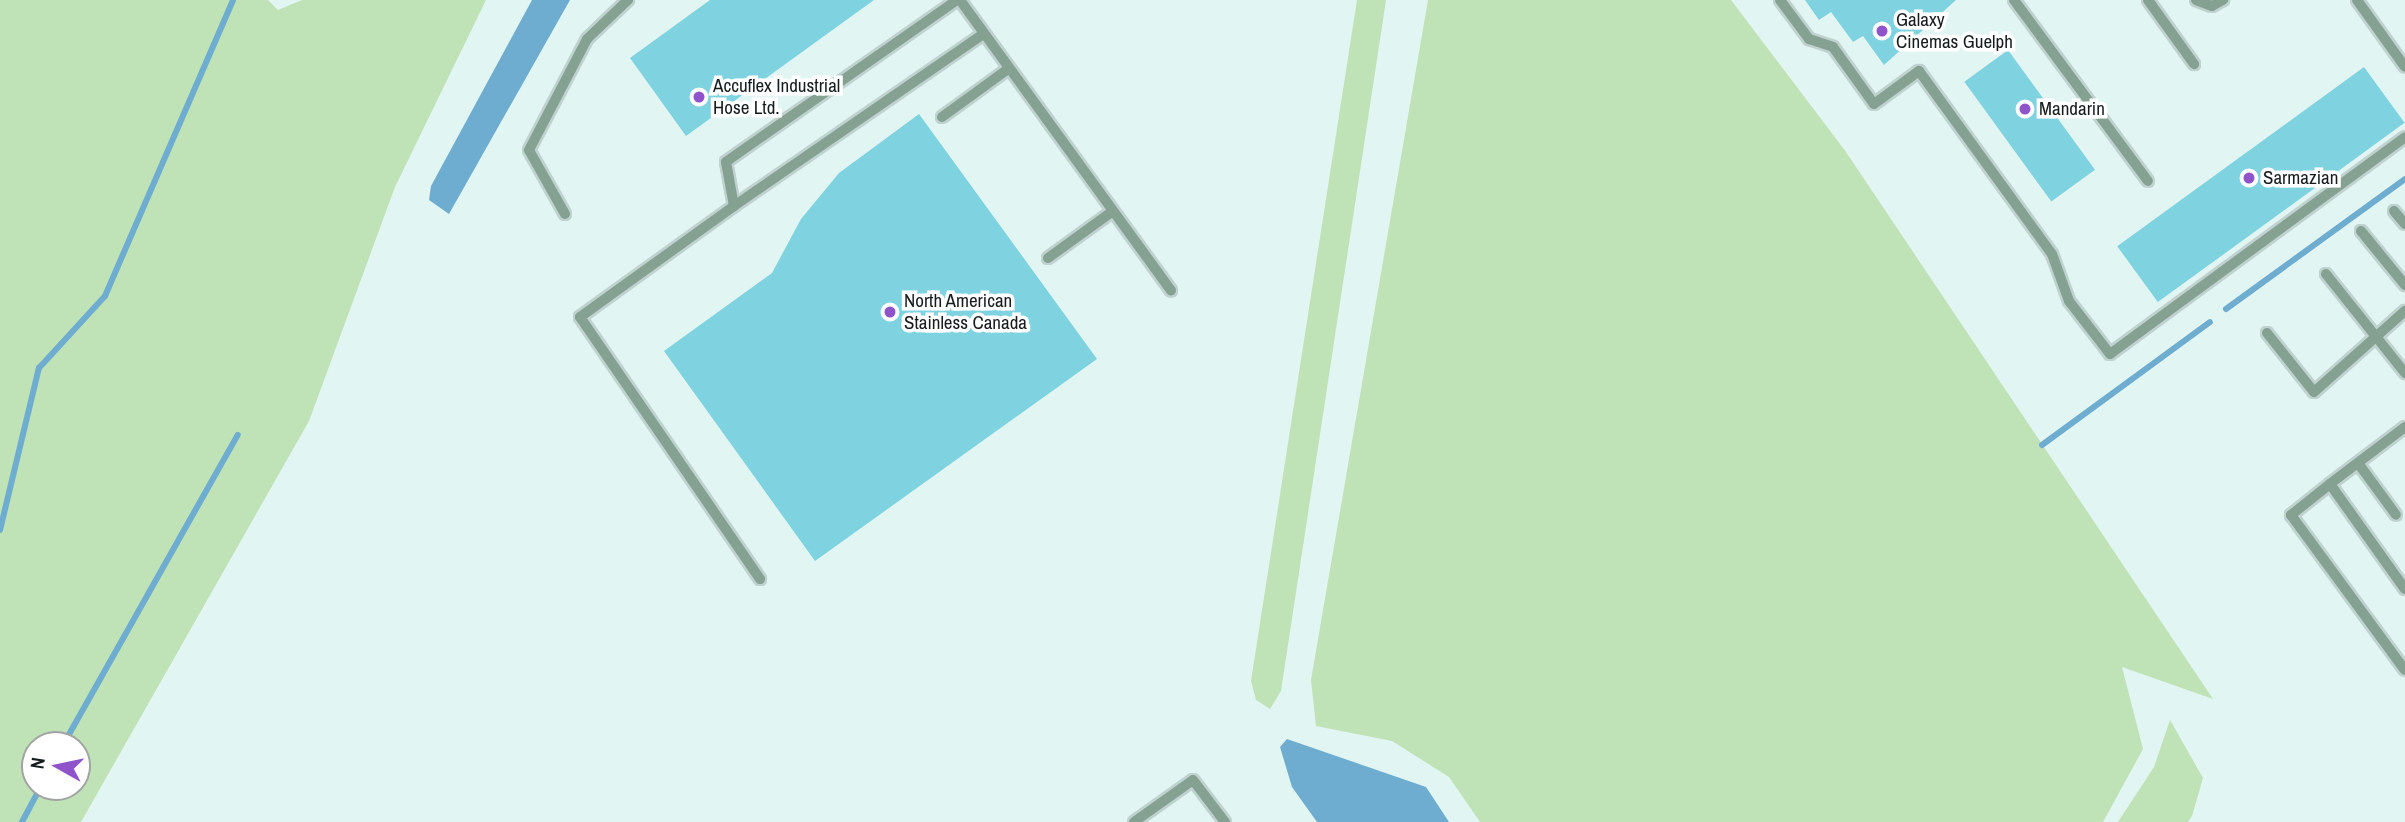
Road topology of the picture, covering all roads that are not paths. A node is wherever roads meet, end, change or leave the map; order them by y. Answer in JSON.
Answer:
{"nodes":[{"id":1,"x":628,"y":0,"type":"edge"},
{"id":2,"x":959,"y":0,"type":"edge"},
{"id":3,"x":1780,"y":0,"type":"edge"},
{"id":4,"x":2014,"y":0,"type":"edge"},
{"id":5,"x":2148,"y":0,"type":"edge"},
{"id":6,"x":2196,"y":0,"type":"edge"},
{"id":7,"x":2223,"y":0,"type":"edge"},
{"id":8,"x":2357,"y":0,"type":"edge"},
{"id":9,"x":983,"y":34,"type":"junction"},
{"id":10,"x":2194,"y":64,"type":"dead end"},
{"id":11,"x":2405,"y":67,"type":"edge"},
{"id":12,"x":1008,"y":69,"type":"junction"},
{"id":13,"x":942,"y":117,"type":"dead end"},
{"id":14,"x":2405,"y":137,"type":"edge"},
{"id":15,"x":2148,"y":181,"type":"dead end"},
{"id":16,"x":734,"y":206,"type":"junction"},
{"id":17,"x":1113,"y":211,"type":"junction"},
{"id":18,"x":2394,"y":211,"type":"dead end"},
{"id":19,"x":565,"y":214,"type":"dead end"},
{"id":20,"x":2405,"y":224,"type":"edge"},
{"id":21,"x":2361,"y":231,"type":"dead end"},
{"id":22,"x":1048,"y":258,"type":"dead end"},
{"id":23,"x":2326,"y":274,"type":"dead end"},
{"id":24,"x":2405,"y":285,"type":"edge"},
{"id":25,"x":1171,"y":290,"type":"dead end"},
{"id":26,"x":2405,"y":311,"type":"edge"},
{"id":27,"x":2267,"y":333,"type":"dead end"},
{"id":28,"x":2376,"y":338,"type":"junction"},
{"id":29,"x":2405,"y":373,"type":"edge"},
{"id":30,"x":2401,"y":430,"type":"edge"},
{"id":31,"x":2405,"y":444,"type":"edge"},
{"id":32,"x":2358,"y":463,"type":"junction"},
{"id":33,"x":2330,"y":484,"type":"junction"},
{"id":34,"x":2396,"y":515,"type":"dead end"},
{"id":35,"x":760,"y":579,"type":"dead end"},
{"id":36,"x":2405,"y":589,"type":"edge"},
{"id":37,"x":2405,"y":670,"type":"edge"},
{"id":38,"x":1134,"y":822,"type":"edge"},
{"id":39,"x":1225,"y":822,"type":"edge"}],
"edges":[{"from":1,"to":19,"type":"lane"},
{"from":2,"to":9,"type":"lane"},
{"from":2,"to":16,"type":"lane"},
{"from":3,"to":14,"type":"lane"},
{"from":4,"to":15,"type":"lane"},
{"from":5,"to":10,"type":"lane"},
{"from":6,"to":7,"type":"lane"},
{"from":8,"to":11,"type":"lane"},
{"from":9,"to":12,"type":"lane"},
{"from":9,"to":16,"type":"lane"},
{"from":12,"to":13,"type":"lane"},
{"from":12,"to":17,"type":"lane"},
{"from":16,"to":35,"type":"lane"},
{"from":17,"to":22,"type":"lane"},
{"from":17,"to":25,"type":"lane"},
{"from":18,"to":20,"type":"lane"},
{"from":21,"to":24,"type":"lane"},
{"from":23,"to":28,"type":"lane"},
{"from":26,"to":28,"type":"lane"},
{"from":27,"to":28,"type":"lane"},
{"from":28,"to":29,"type":"lane"},
{"from":30,"to":31,"type":"lane"},
{"from":30,"to":32,"type":"lane"},
{"from":32,"to":33,"type":"lane"},
{"from":32,"to":34,"type":"lane"},
{"from":33,"to":36,"type":"lane"},
{"from":33,"to":37,"type":"lane"},
{"from":38,"to":39,"type":"lane"}]}
